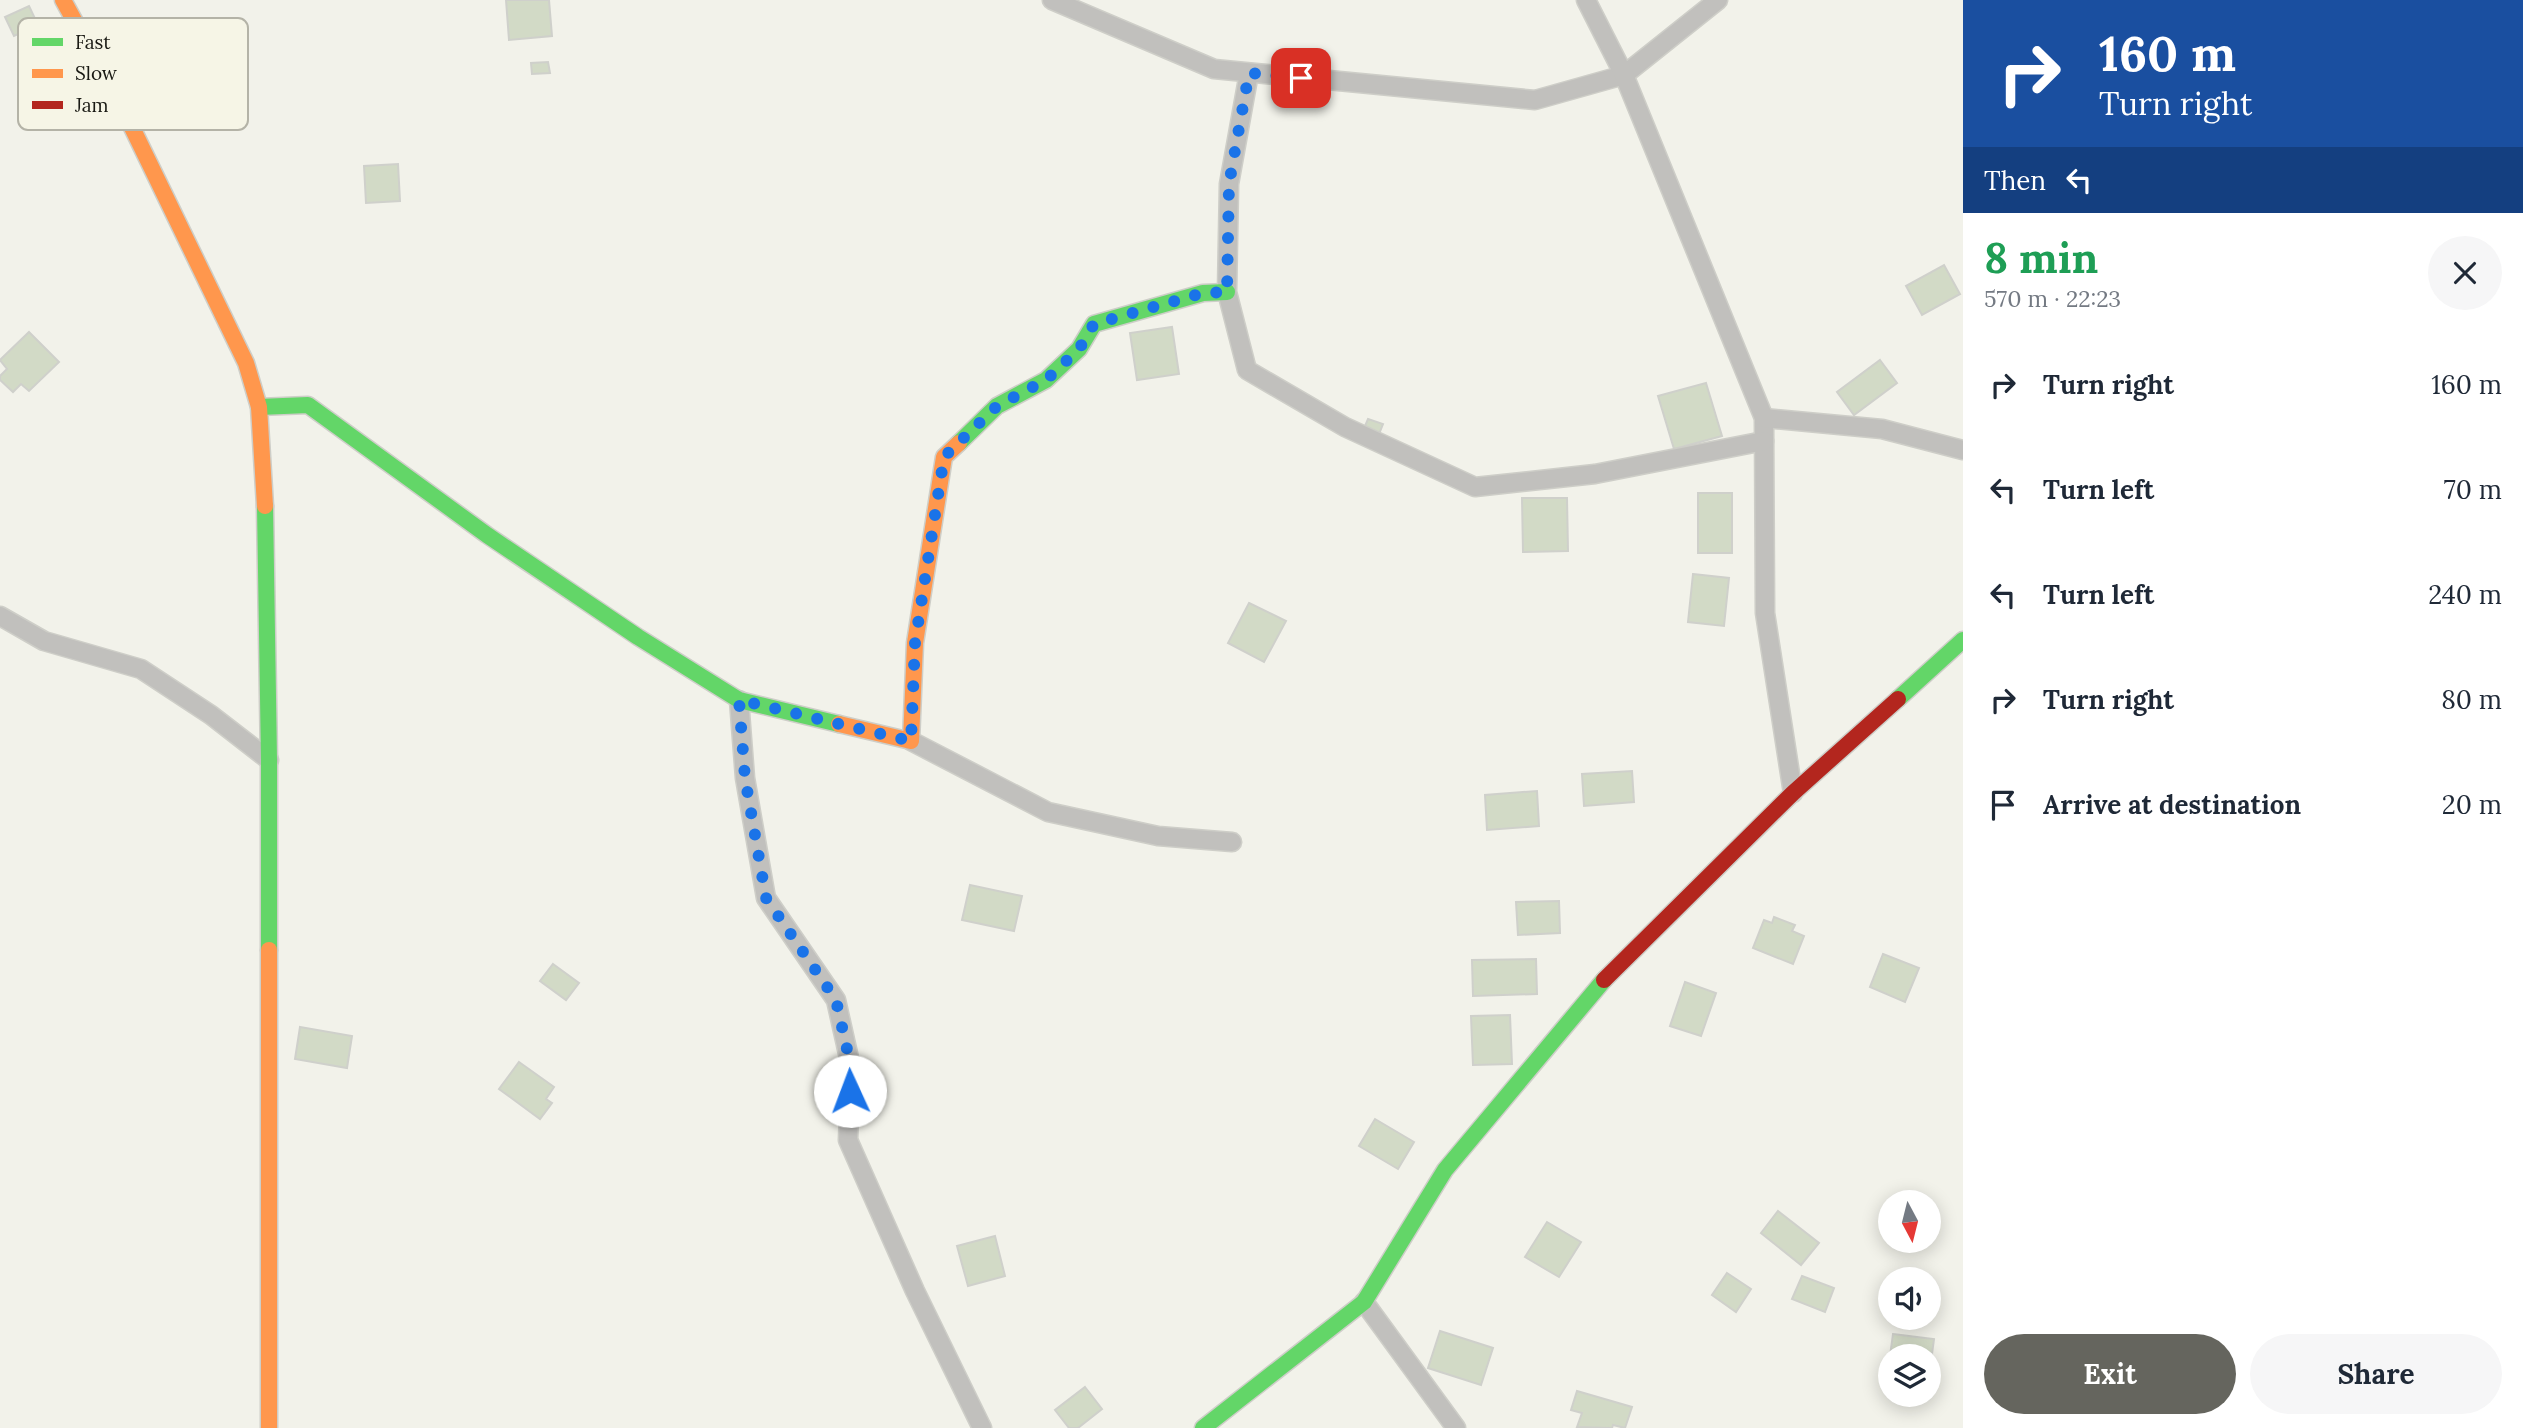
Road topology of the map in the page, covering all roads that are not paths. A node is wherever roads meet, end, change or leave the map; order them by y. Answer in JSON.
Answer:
{"nodes":[{"id":1,"x":63,"y":0,"type":"edge"},
{"id":2,"x":1052,"y":0,"type":"edge"},
{"id":3,"x":1586,"y":0,"type":"edge"},
{"id":4,"x":1718,"y":0,"type":"edge"},
{"id":5,"x":73,"y":18,"type":"edge"},
{"id":6,"x":1249,"y":73,"type":"junction"},
{"id":7,"x":1623,"y":75,"type":"junction"},
{"id":8,"x":133,"y":130,"type":"edge"},
{"id":9,"x":1227,"y":292,"type":"junction"},
{"id":10,"x":259,"y":407,"type":"junction"},
{"id":11,"x":1764,"y":418,"type":"junction"},
{"id":12,"x":1764,"y":441,"type":"junction"},
{"id":13,"x":1963,"y":450,"type":"edge"},
{"id":14,"x":0,"y":616,"type":"edge"},
{"id":15,"x":1963,"y":640,"type":"edge"},
{"id":16,"x":739,"y":700,"type":"junction"},
{"id":17,"x":911,"y":741,"type":"junction"},
{"id":18,"x":269,"y":760,"type":"junction"},
{"id":19,"x":1793,"y":793,"type":"junction"},
{"id":20,"x":1232,"y":842,"type":"dead end"},
{"id":21,"x":1364,"y":1302,"type":"junction"},
{"id":22,"x":269,"y":1428,"type":"edge"},
{"id":23,"x":982,"y":1428,"type":"edge"},
{"id":24,"x":1203,"y":1428,"type":"edge"},
{"id":25,"x":1456,"y":1428,"type":"edge"}],
"edges":[{"from":1,"to":5,"type":"street"},
{"from":2,"to":6,"type":"street"},
{"from":3,"to":7,"type":"street"},
{"from":4,"to":7,"type":"street"},
{"from":6,"to":7,"type":"street"},
{"from":6,"to":9,"type":"street"},
{"from":7,"to":11,"type":"street"},
{"from":8,"to":10,"type":"street"},
{"from":9,"to":12,"type":"street"},
{"from":9,"to":17,"type":"street"},
{"from":10,"to":16,"type":"street"},
{"from":10,"to":18,"type":"street"},
{"from":11,"to":12,"type":"street"},
{"from":11,"to":13,"type":"street"},
{"from":12,"to":19,"type":"street"},
{"from":14,"to":18,"type":"street"},
{"from":15,"to":19,"type":"street"},
{"from":16,"to":17,"type":"street"},
{"from":16,"to":23,"type":"street"},
{"from":17,"to":20,"type":"street"},
{"from":18,"to":22,"type":"street"},
{"from":19,"to":21,"type":"street"},
{"from":21,"to":24,"type":"street"},
{"from":21,"to":25,"type":"street"}]}
